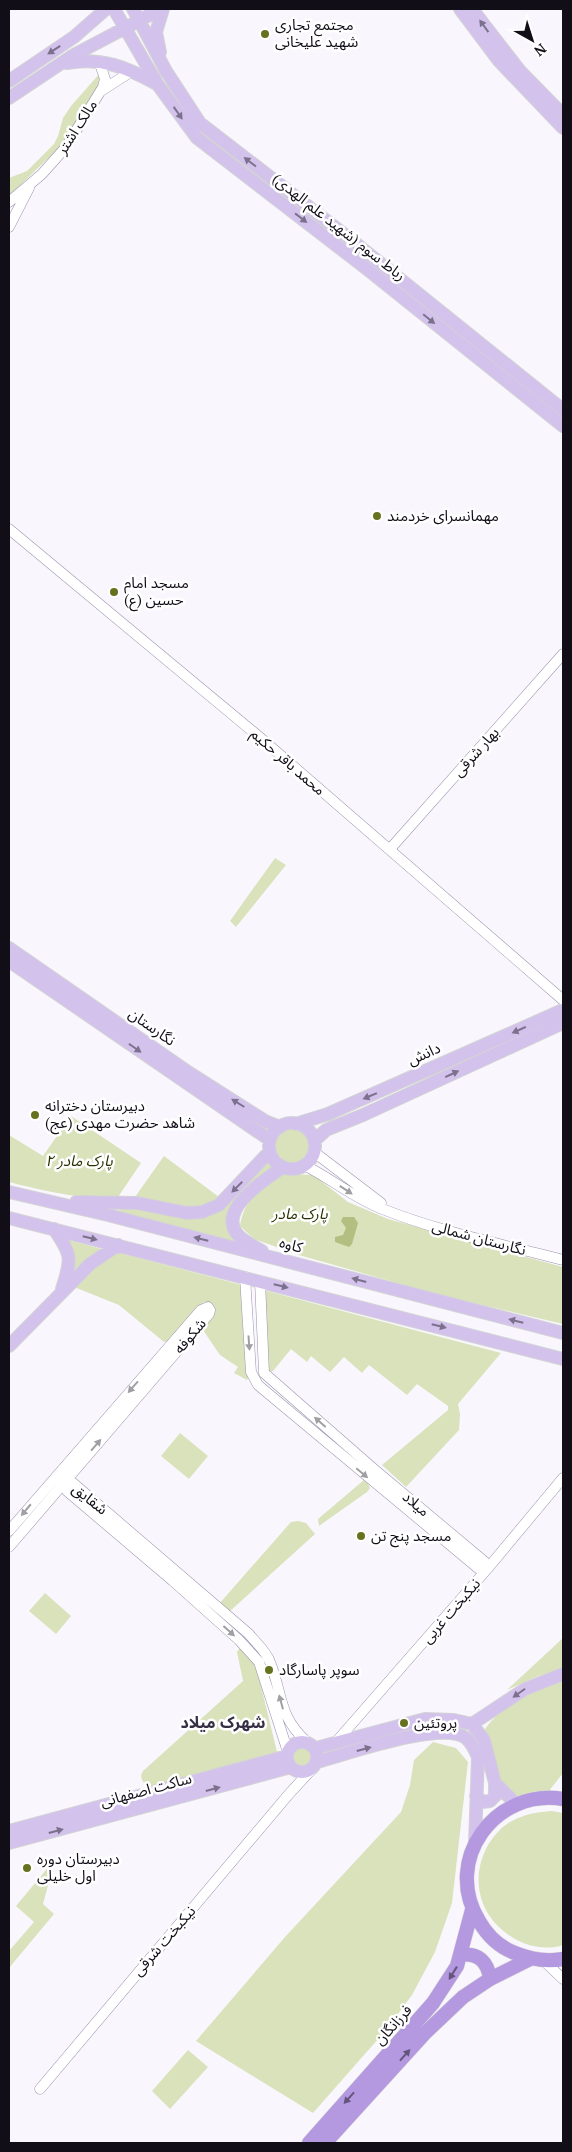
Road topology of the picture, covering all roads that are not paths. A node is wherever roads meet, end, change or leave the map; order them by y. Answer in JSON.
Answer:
{"nodes":[{"id":1,"x":92,"y":9,"type":"edge"},
{"id":2,"x":106,"y":9,"type":"edge"},
{"id":3,"x":114,"y":9,"type":"edge"},
{"id":4,"x":162,"y":9,"type":"edge"},
{"id":5,"x":460,"y":9,"type":"edge"},
{"id":6,"x":472,"y":9,"type":"edge"},
{"id":7,"x":136,"y":14,"type":"edge"},
{"id":8,"x":124,"y":28,"type":"junction"},
{"id":9,"x":74,"y":38,"type":"junction"},
{"id":10,"x":153,"y":49,"type":"junction"},
{"id":11,"x":82,"y":50,"type":"junction"},
{"id":12,"x":140,"y":55,"type":"junction"},
{"id":13,"x":99,"y":60,"type":"junction"},
{"id":14,"x":59,"y":64,"type":"junction"},
{"id":15,"x":132,"y":71,"type":"junction"},
{"id":16,"x":166,"y":72,"type":"junction"},
{"id":17,"x":9,"y":81,"type":"edge"},
{"id":18,"x":158,"y":84,"type":"junction"},
{"id":19,"x":100,"y":91,"type":"junction"},
{"id":20,"x":9,"y":98,"type":"edge"},
{"id":21,"x":563,"y":115,"type":"edge"},
{"id":22,"x":563,"y":128,"type":"edge"},
{"id":23,"x":32,"y":183,"type":"junction"},
{"id":24,"x":9,"y":202,"type":"edge"},
{"id":25,"x":9,"y":227,"type":"edge"},
{"id":26,"x":487,"y":349,"type":"junction"},
{"id":27,"x":478,"y":359,"type":"junction"},
{"id":28,"x":507,"y":373,"type":"junction"},
{"id":29,"x":563,"y":410,"type":"edge"},
{"id":30,"x":563,"y":426,"type":"edge"},
{"id":31,"x":9,"y":529,"type":"edge"},
{"id":32,"x":563,"y":654,"type":"edge"},
{"id":33,"x":390,"y":849,"type":"junction"},
{"id":34,"x":9,"y":948,"type":"edge"},
{"id":35,"x":9,"y":961,"type":"edge"},
{"id":36,"x":563,"y":1000,"type":"edge"},
{"id":37,"x":563,"y":1010,"type":"edge"},
{"id":38,"x":97,"y":1014,"type":"junction"},
{"id":39,"x":563,"y":1023,"type":"edge"},
{"id":40,"x":421,"y":1074,"type":"junction"},
{"id":41,"x":427,"y":1085,"type":"junction"},
{"id":42,"x":296,"y":1124,"type":"junction"},
{"id":43,"x":280,"y":1127,"type":"junction"},
{"id":44,"x":270,"y":1145,"type":"junction"},
{"id":45,"x":314,"y":1146,"type":"junction"},
{"id":46,"x":304,"y":1165,"type":"junction"},
{"id":47,"x":283,"y":1167,"type":"junction"},
{"id":48,"x":9,"y":1192,"type":"edge"},
{"id":49,"x":36,"y":1198,"type":"junction"},
{"id":50,"x":396,"y":1214,"type":"junction"},
{"id":51,"x":9,"y":1218,"type":"edge"},
{"id":52,"x":54,"y":1229,"type":"junction"},
{"id":53,"x":118,"y":1245,"type":"junction"},
{"id":54,"x":275,"y":1258,"type":"junction"},
{"id":55,"x":563,"y":1260,"type":"edge"},
{"id":56,"x":245,"y":1277,"type":"junction"},
{"id":57,"x":260,"y":1281,"type":"junction"},
{"id":58,"x":62,"y":1290,"type":"junction"},
{"id":59,"x":246,"y":1295,"type":"junction"},
{"id":60,"x":260,"y":1296,"type":"junction"},
{"id":61,"x":563,"y":1333,"type":"edge"},
{"id":62,"x":9,"y":1346,"type":"edge"},
{"id":63,"x":169,"y":1354,"type":"junction"},
{"id":64,"x":563,"y":1359,"type":"edge"},
{"id":65,"x":346,"y":1445,"type":"junction"},
{"id":66,"x":338,"y":1453,"type":"junction"},
{"id":67,"x":563,"y":1478,"type":"edge"},
{"id":68,"x":60,"y":1479,"type":"junction"},
{"id":69,"x":9,"y":1531,"type":"edge"},
{"id":70,"x":9,"y":1546,"type":"edge"},
{"id":71,"x":488,"y":1568,"type":"junction"},
{"id":72,"x":211,"y":1609,"type":"junction"},
{"id":73,"x":563,"y":1674,"type":"edge"},
{"id":74,"x":472,"y":1724,"type":"junction"},
{"id":75,"x":336,"y":1742,"type":"junction"},
{"id":76,"x":311,"y":1745,"type":"junction"},
{"id":77,"x":290,"y":1761,"type":"junction"},
{"id":78,"x":314,"y":1765,"type":"junction"},
{"id":79,"x":495,"y":1784,"type":"junction"},
{"id":80,"x":289,"y":1794,"type":"junction"},
{"id":81,"x":559,"y":1795,"type":"edge"},
{"id":82,"x":476,"y":1796,"type":"junction"},
{"id":83,"x":516,"y":1804,"type":"junction"},
{"id":84,"x":113,"y":1809,"type":"junction"},
{"id":85,"x":9,"y":1831,"type":"edge"},
{"id":86,"x":9,"y":1843,"type":"edge"},
{"id":87,"x":475,"y":1843,"type":"junction"},
{"id":88,"x":472,"y":1910,"type":"junction"},
{"id":89,"x":460,"y":1955,"type":"junction"},
{"id":90,"x":536,"y":1959,"type":"junction"},
{"id":91,"x":563,"y":1959,"type":"edge"},
{"id":92,"x":490,"y":1979,"type":"junction"},
{"id":93,"x":563,"y":1979,"type":"edge"},
{"id":94,"x":40,"y":2089,"type":"dead end"},
{"id":95,"x":309,"y":2143,"type":"edge"},
{"id":96,"x":325,"y":2143,"type":"edge"}],
"edges":[{"from":1,"to":9,"type":"main road"},
{"from":2,"to":9,"type":"main road"},
{"from":3,"to":8,"type":"main road","name":"رباط سوم (شهید علم الهدی)"},
{"from":4,"to":7,"type":"main road"},
{"from":4,"to":16,"type":"main road"},
{"from":5,"to":22,"type":"main road"},
{"from":21,"to":6,"type":"main road","one_way":true},
{"from":7,"to":8,"type":"main road"},
{"from":7,"to":10,"type":"main road","name":"رباط سوم (شهید علم الهدی)"},
{"from":8,"to":11,"type":"main road"},
{"from":8,"to":12,"type":"main road","name":"رباط سوم (شهید علم الهدی)"},
{"from":9,"to":11,"type":"main road"},
{"from":9,"to":17,"type":"main road","one_way":true},
{"from":10,"to":12,"type":"main road"},
{"from":10,"to":16,"type":"main road","name":"رباط سوم (شهید علم الهدی)"},
{"from":11,"to":14,"type":"main road"},
{"from":12,"to":18,"type":"main road","name":"رباط سوم (شهید علم الهدی)"},
{"from":13,"to":14,"type":"main road"},
{"from":13,"to":15,"type":"main road"},
{"from":13,"to":19,"type":"street"},
{"from":14,"to":20,"type":"main road"},
{"from":15,"to":18,"type":"main road"},
{"from":15,"to":19,"type":"street"},
{"from":26,"to":16,"type":"main road","name":"رباط سوم (شهید علم الهدی)","one_way":true},
{"from":18,"to":27,"type":"main road","name":"رباط سوم (شهید علم الهدی)","one_way":true},
{"from":19,"to":23,"type":"street","name":"مالک اشتر"},
{"from":23,"to":24,"type":"street","name":"مالک اشتر"},
{"from":23,"to":25,"type":"street","name":"مالک اشتر"},
{"from":26,"to":27,"type":"main road"},
{"from":26,"to":28,"type":"main road","name":"رباط سوم (شهید علم الهدی)"},
{"from":27,"to":28,"type":"main road","name":"رباط سوم (شهید علم الهدی)"},
{"from":28,"to":29,"type":"main road","name":"رباط سوم (شهید علم الهدی)"},
{"from":28,"to":30,"type":"main road","name":"رباط سوم (شهید علم الهدی)"},
{"from":31,"to":33,"type":"street","name":"محمد باقر حکیم"},
{"from":32,"to":33,"type":"street","name":"بهار شرقی"},
{"from":33,"to":36,"type":"street","name":"محمد باقر حکیم"},
{"from":34,"to":38,"type":"main road","name":"نگارستان"},
{"from":35,"to":38,"type":"main road","name":"نگارستان"},
{"from":37,"to":40,"type":"main road","name":"دانش","one_way":true},
{"from":43,"to":38,"type":"main road","name":"نگارستان","one_way":true},
{"from":38,"to":44,"type":"main road","name":"نگارستان","one_way":true},
{"from":41,"to":39,"type":"main road","name":"دانش","one_way":true},
{"from":40,"to":41,"type":"main road"},
{"from":40,"to":42,"type":"main road","name":"دانش","one_way":true},
{"from":41,"to":45,"type":"main road","name":"دانش"},
{"from":42,"to":43,"type":"main road"},
{"from":42,"to":45,"type":"main road"},
{"from":43,"to":44,"type":"main road"},
{"from":44,"to":47,"type":"main road"},
{"from":44,"to":49,"type":"main road","one_way":true},
{"from":45,"to":46,"type":"main road"},
{"from":45,"to":50,"type":"street","name":"نگارستان شمالی"},
{"from":46,"to":47,"type":"main road"},
{"from":46,"to":50,"type":"street","name":"نگارستان شمالی","one_way":true},
{"from":47,"to":54,"type":"main road"},
{"from":48,"to":49,"type":"main road","name":"کاوه"},
{"from":54,"to":49,"type":"main road","name":"کاوه","one_way":true},
{"from":50,"to":55,"type":"street","name":"نگارستان شمالی"},
{"from":51,"to":52,"type":"main road"},
{"from":52,"to":53,"type":"main road","one_way":true},
{"from":52,"to":58,"type":"main road"},
{"from":53,"to":56,"type":"main road"},
{"from":53,"to":58,"type":"main road"},
{"from":61,"to":54,"type":"main road","name":"کاوه","one_way":true},
{"from":56,"to":57,"type":"main road"},
{"from":56,"to":59,"type":"street","name":"میلاد"},
{"from":57,"to":60,"type":"street","name":"میلاد"},
{"from":57,"to":64,"type":"main road","one_way":true},
{"from":58,"to":62,"type":"main road"},
{"from":59,"to":60,"type":"street"},
{"from":59,"to":66,"type":"street","name":"میلاد","one_way":true},
{"from":65,"to":60,"type":"street","name":"میلاد","one_way":true},
{"from":63,"to":63,"type":"street","name":"شکوفه"},
{"from":63,"to":68,"type":"street","name":"شکوفه"},
{"from":65,"to":66,"type":"street"},
{"from":65,"to":71,"type":"street","name":"میلاد"},
{"from":66,"to":71,"type":"street","name":"میلاد","one_way":true},
{"from":67,"to":71,"type":"street","name":"نیکبخت غربی"},
{"from":68,"to":69,"type":"street","name":"شکوفه","one_way":true},
{"from":68,"to":70,"type":"street","name":"شکوفه"},
{"from":68,"to":72,"type":"street","name":"شقایق"},
{"from":71,"to":75,"type":"street","name":"نیکبخت غربی"},
{"from":76,"to":72,"type":"street","name":"شقایق","one_way":true},
{"from":72,"to":77,"type":"street","name":"شقایق","one_way":true},
{"from":73,"to":74,"type":"main road","one_way":true},
{"from":74,"to":75,"type":"main road"},
{"from":74,"to":79,"type":"main road"},
{"from":75,"to":76,"type":"main road"},
{"from":76,"to":77,"type":"main road"},
{"from":76,"to":78,"type":"main road"},
{"from":77,"to":78,"type":"main road"},
{"from":77,"to":80,"type":"street"},
{"from":77,"to":84,"type":"main road","name":"ساکت اصفهانی"},
{"from":78,"to":80,"type":"street","name":"نیکبخت شرقی"},
{"from":78,"to":82,"type":"main road","one_way":true},
{"from":79,"to":82,"type":"main road"},
{"from":79,"to":83,"type":"main road"},
{"from":80,"to":94,"type":"street","name":"نیکبخت شرقی"},
{"from":81,"to":83,"type":"highway"},
{"from":82,"to":87,"type":"main road"},
{"from":83,"to":87,"type":"highway"},
{"from":84,"to":85,"type":"main road","name":"ساکت اصفهانی"},
{"from":86,"to":84,"type":"main road","name":"ساکت اصفهانی","one_way":true},
{"from":87,"to":88,"type":"highway"},
{"from":88,"to":89,"type":"highway","name":"فرزانگان"},
{"from":88,"to":90,"type":"highway"},
{"from":89,"to":92,"type":"highway"},
{"from":89,"to":95,"type":"highway","name":"فرزانگان","one_way":true},
{"from":90,"to":91,"type":"highway"},
{"from":90,"to":92,"type":"highway","name":"فرزانگان"},
{"from":90,"to":93,"type":"street"},
{"from":96,"to":92,"type":"highway","name":"فرزانگان","one_way":true}]}
